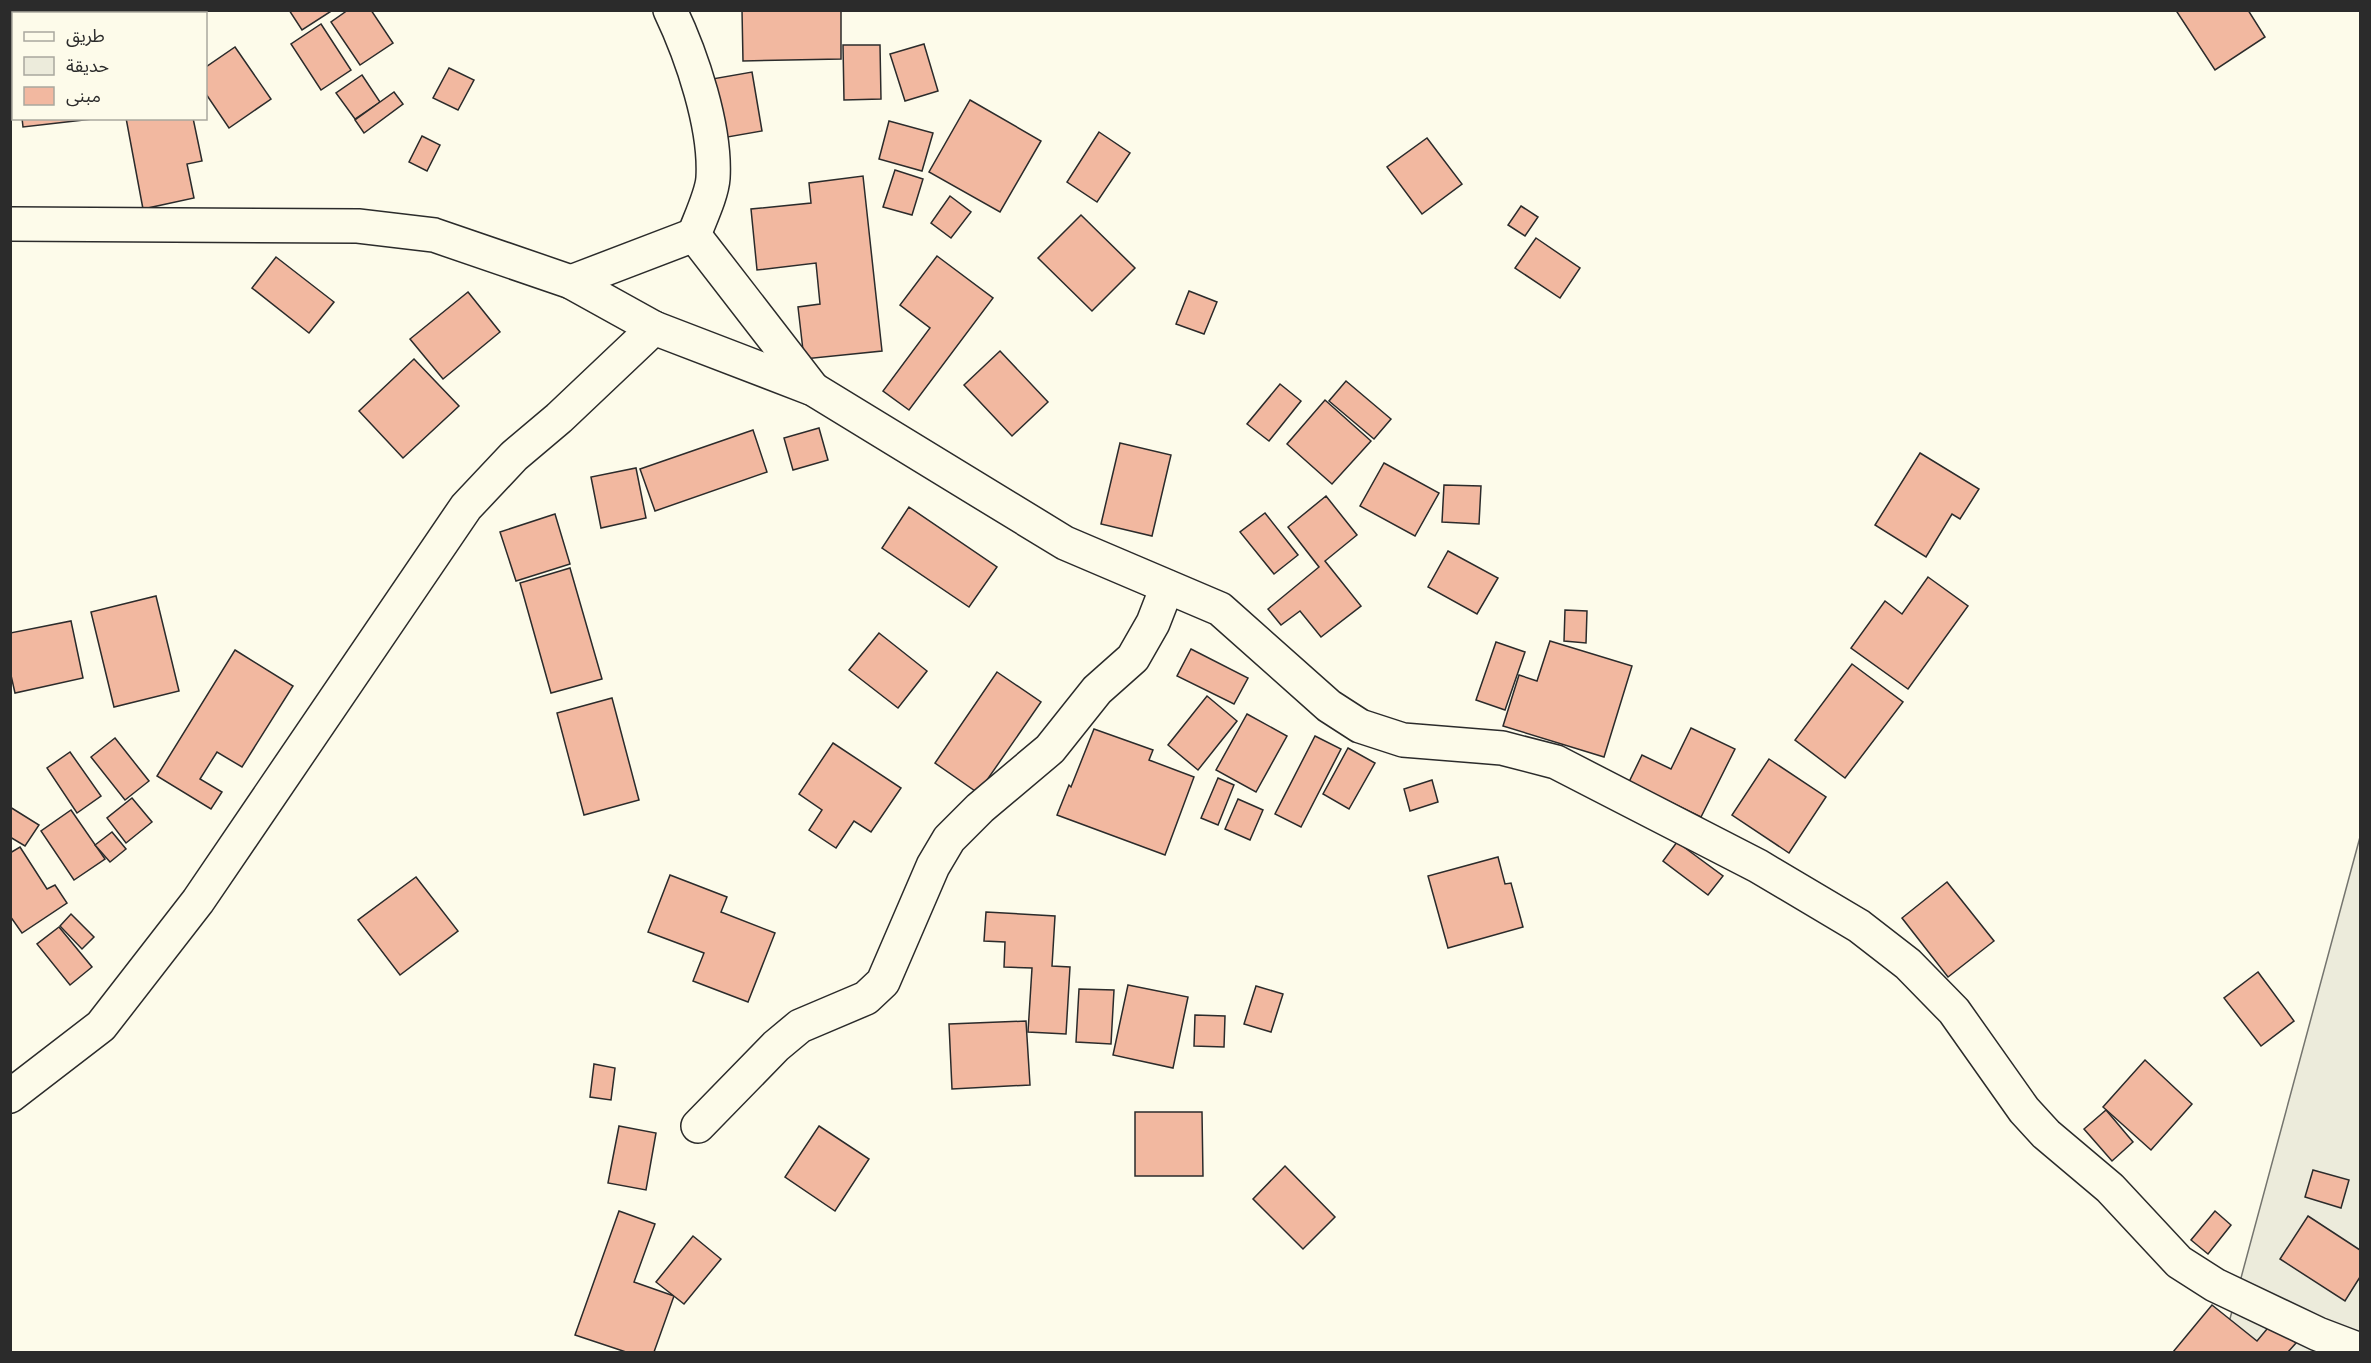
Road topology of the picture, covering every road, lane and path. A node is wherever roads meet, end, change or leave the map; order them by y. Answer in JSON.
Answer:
{"nodes":[{"id":1,"x":675,"y":11,"type":"edge"},
{"id":2,"x":10,"y":224,"type":"edge"},
{"id":3,"x":694,"y":235,"type":"junction"},
{"id":4,"x":571,"y":282,"type":"junction"},
{"id":5,"x":654,"y":328,"type":"junction"},
{"id":6,"x":813,"y":390,"type":"junction"},
{"id":7,"x":1167,"y":587,"type":"junction"},
{"id":8,"x":10,"y":1096,"type":"edge"},
{"id":9,"x":698,"y":1126,"type":"dead end"},
{"id":10,"x":2361,"y":1350,"type":"edge"}],
"edges":[{"from":1,"to":3,"type":"street"},
{"from":2,"to":4,"type":"street"},
{"from":3,"to":4,"type":"street"},
{"from":3,"to":6,"type":"street"},
{"from":4,"to":5,"type":"street"},
{"from":5,"to":6,"type":"street"},
{"from":5,"to":8,"type":"street"},
{"from":6,"to":7,"type":"street"},
{"from":7,"to":9,"type":"street"},
{"from":7,"to":10,"type":"street"}]}
